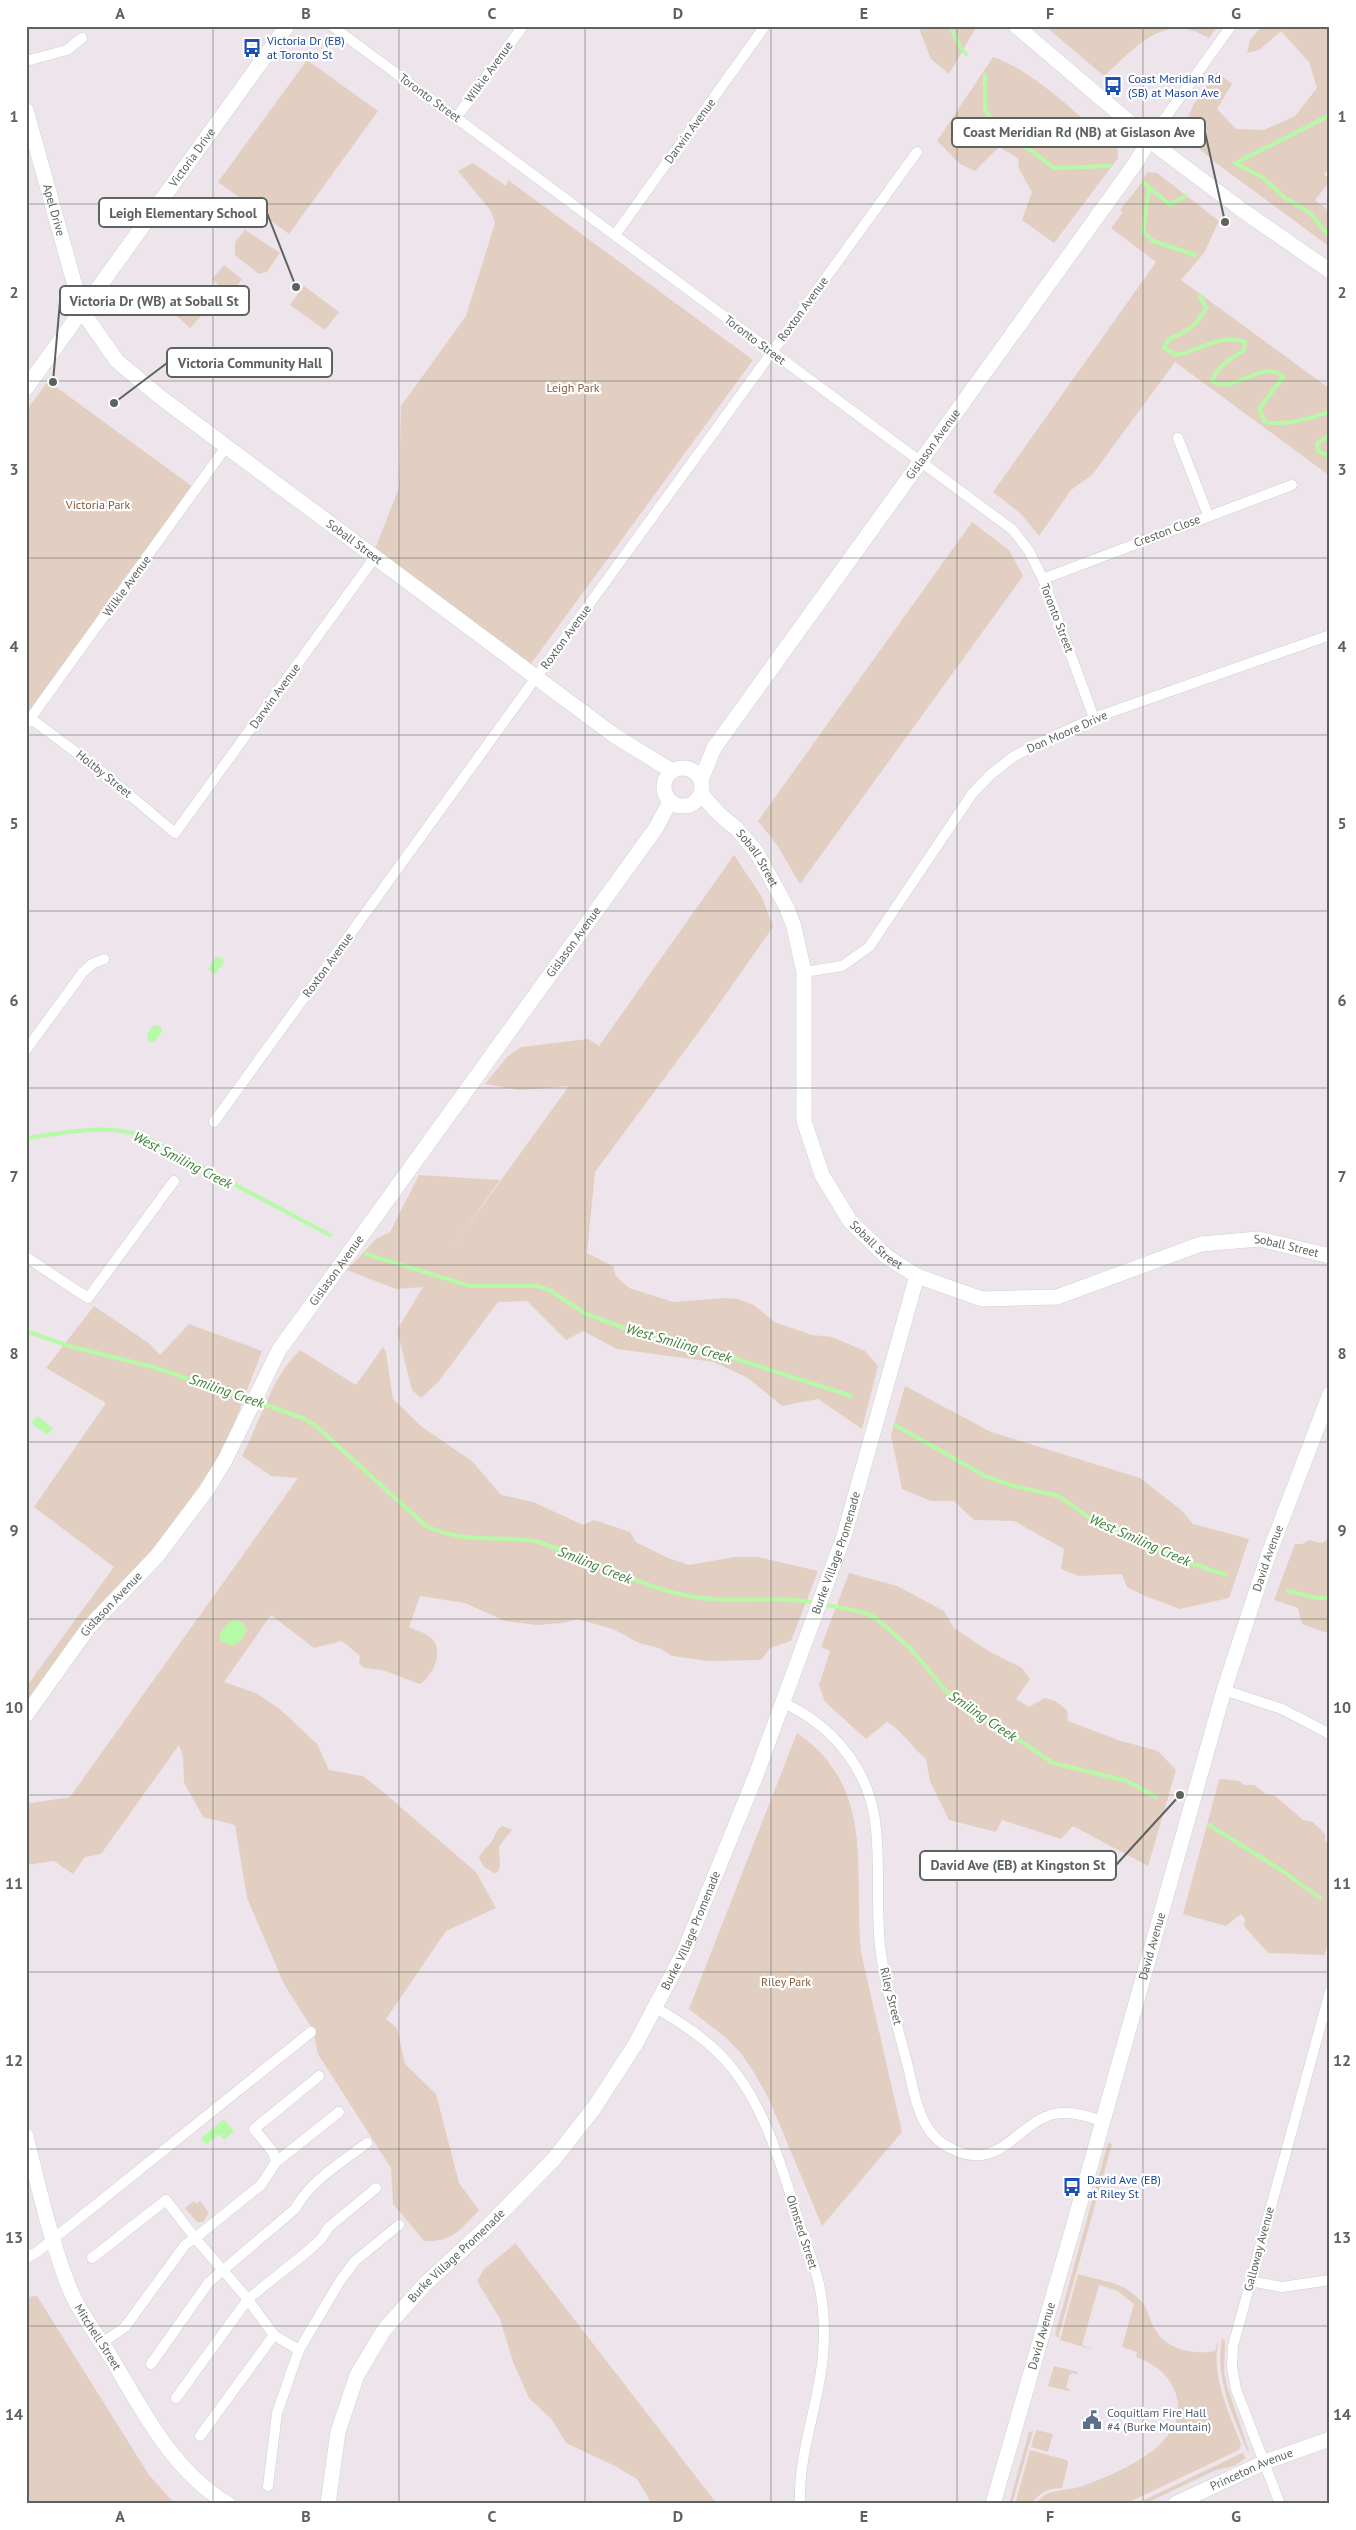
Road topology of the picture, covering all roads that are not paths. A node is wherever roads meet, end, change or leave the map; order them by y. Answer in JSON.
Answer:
{"nodes":[{"id":1,"x":287,"y":26,"type":"edge"},
{"id":2,"x":332,"y":26,"type":"edge"},
{"id":3,"x":523,"y":26,"type":"edge"},
{"id":4,"x":765,"y":26,"type":"edge"},
{"id":5,"x":1016,"y":26,"type":"edge"},
{"id":6,"x":1231,"y":26,"type":"edge"},
{"id":7,"x":82,"y":38,"type":"dead end"},
{"id":8,"x":26,"y":61,"type":"edge"},
{"id":9,"x":26,"y":110,"type":"edge"},
{"id":10,"x":456,"y":118,"type":"junction"},
{"id":11,"x":1150,"y":139,"type":"junction"},
{"id":12,"x":917,"y":152,"type":"dead end"},
{"id":13,"x":615,"y":235,"type":"junction"},
{"id":14,"x":1329,"y":270,"type":"edge"},
{"id":15,"x":82,"y":311,"type":"junction"},
{"id":16,"x":772,"y":351,"type":"junction"},
{"id":17,"x":26,"y":388,"type":"edge"},
{"id":18,"x":1178,"y":438,"type":"dead end"},
{"id":19,"x":226,"y":447,"type":"junction"},
{"id":20,"x":920,"y":461,"type":"junction"},
{"id":21,"x":1292,"y":485,"type":"dead end"},
{"id":22,"x":1208,"y":515,"type":"junction"},
{"id":23,"x":374,"y":557,"type":"junction"},
{"id":24,"x":1043,"y":579,"type":"junction"},
{"id":25,"x":1330,"y":635,"type":"edge"},
{"id":26,"x":537,"y":677,"type":"junction"},
{"id":27,"x":1094,"y":718,"type":"junction"},
{"id":28,"x":28,"y":721,"type":"edge"},
{"id":29,"x":714,"y":748,"type":"junction"},
{"id":30,"x":688,"y":769,"type":"junction"},
{"id":31,"x":668,"y":778,"type":"junction"},
{"id":32,"x":688,"y":797,"type":"junction"},
{"id":33,"x":175,"y":833,"type":"joint"},
{"id":34,"x":104,"y":959,"type":"dead end"},
{"id":35,"x":804,"y":972,"type":"junction"},
{"id":36,"x":26,"y":1050,"type":"edge"},
{"id":37,"x":214,"y":1122,"type":"dead end"},
{"id":38,"x":174,"y":1181,"type":"dead end"},
{"id":39,"x":1330,"y":1256,"type":"edge"},
{"id":40,"x":26,"y":1257,"type":"edge"},
{"id":41,"x":917,"y":1276,"type":"junction"},
{"id":42,"x":1330,"y":1394,"type":"edge"},
{"id":43,"x":1224,"y":1690,"type":"junction"},
{"id":44,"x":782,"y":1702,"type":"junction"},
{"id":45,"x":26,"y":1715,"type":"edge"},
{"id":46,"x":1330,"y":1734,"type":"edge"},
{"id":47,"x":1330,"y":1991,"type":"edge"},
{"id":48,"x":655,"y":2007,"type":"junction"},
{"id":49,"x":312,"y":2032,"type":"dead end"},
{"id":50,"x":319,"y":2076,"type":"dead end"},
{"id":51,"x":339,"y":2112,"type":"dead end"},
{"id":52,"x":1102,"y":2121,"type":"junction"},
{"id":53,"x":26,"y":2136,"type":"edge"},
{"id":54,"x":367,"y":2143,"type":"dead end"},
{"id":55,"x":276,"y":2162,"type":"junction"},
{"id":56,"x":376,"y":2188,"type":"dead end"},
{"id":57,"x":399,"y":2225,"type":"dead end"},
{"id":58,"x":194,"y":2238,"type":"junction"},
{"id":59,"x":52,"y":2240,"type":"junction"},
{"id":60,"x":26,"y":2258,"type":"edge"},
{"id":61,"x":92,"y":2258,"type":"dead end"},
{"id":62,"x":222,"y":2269,"type":"junction"},
{"id":63,"x":1330,"y":2280,"type":"edge"},
{"id":64,"x":1250,"y":2281,"type":"junction"},
{"id":65,"x":248,"y":2299,"type":"junction"},
{"id":66,"x":274,"y":2335,"type":"junction"},
{"id":67,"x":102,"y":2343,"type":"junction"},
{"id":68,"x":299,"y":2350,"type":"junction"},
{"id":69,"x":150,"y":2364,"type":"dead end"},
{"id":70,"x":176,"y":2398,"type":"dead end"},
{"id":71,"x":200,"y":2436,"type":"dead end"},
{"id":72,"x":1330,"y":2440,"type":"edge"},
{"id":73,"x":1265,"y":2462,"type":"junction"},
{"id":74,"x":268,"y":2486,"type":"dead end"},
{"id":75,"x":228,"y":2504,"type":"edge"},
{"id":76,"x":328,"y":2504,"type":"edge"},
{"id":77,"x":800,"y":2504,"type":"edge"},
{"id":78,"x":992,"y":2504,"type":"edge"},
{"id":79,"x":1175,"y":2504,"type":"edge"},
{"id":80,"x":1280,"y":2504,"type":"edge"}],
"edges":[{"from":1,"to":15,"type":"street","name":"Victoria Drive"},
{"from":2,"to":10,"type":"street","name":"Toronto Street"},
{"from":3,"to":10,"type":"street","name":"Wilkie Avenue"},
{"from":4,"to":13,"type":"street","name":"Darwin Avenue"},
{"from":5,"to":11,"type":"street"},
{"from":6,"to":11,"type":"street"},
{"from":7,"to":8,"type":"street"},
{"from":9,"to":15,"type":"street","name":"Apel Drive"},
{"from":10,"to":13,"type":"street","name":"Toronto Street"},
{"from":11,"to":14,"type":"street"},
{"from":11,"to":20,"type":"street","name":"Gislason Avenue"},
{"from":12,"to":16,"type":"street","name":"Roxton Avenue"},
{"from":13,"to":16,"type":"street","name":"Toronto Street"},
{"from":15,"to":17,"type":"street","name":"Victoria Drive"},
{"from":15,"to":19,"type":"street","name":"Soball Street"},
{"from":16,"to":20,"type":"street","name":"Toronto Street"},
{"from":16,"to":26,"type":"street","name":"Roxton Avenue"},
{"from":18,"to":22,"type":"street"},
{"from":19,"to":23,"type":"street","name":"Soball Street"},
{"from":19,"to":28,"type":"street","name":"Wilkie Avenue"},
{"from":20,"to":24,"type":"street","name":"Toronto Street"},
{"from":20,"to":29,"type":"street","name":"Gislason Avenue"},
{"from":21,"to":22,"type":"street","name":"Creston Close"},
{"from":22,"to":24,"type":"street","name":"Creston Close"},
{"from":23,"to":26,"type":"street","name":"Soball Street"},
{"from":23,"to":33,"type":"street","name":"Darwin Avenue"},
{"from":24,"to":27,"type":"street","name":"Toronto Street"},
{"from":25,"to":27,"type":"street","name":"Don Moore Drive"},
{"from":26,"to":31,"type":"street","name":"Soball Street"},
{"from":26,"to":37,"type":"street","name":"Roxton Avenue"},
{"from":27,"to":35,"type":"street","name":"Don Moore Drive"},
{"from":28,"to":33,"type":"street","name":"Holtby Street"},
{"from":29,"to":30,"type":"street","name":"Gislason Avenue"},
{"from":29,"to":32,"type":"street","name":"Gislason Avenue"},
{"from":30,"to":31,"type":"street"},
{"from":30,"to":32,"type":"street","name":"Soball Street"},
{"from":31,"to":32,"type":"street","name":"Soball Street"},
{"from":32,"to":35,"type":"street","name":"Soball Street"},
{"from":32,"to":45,"type":"street","name":"Gislason Avenue"},
{"from":34,"to":36,"type":"street"},
{"from":35,"to":41,"type":"street","name":"Soball Street"},
{"from":38,"to":40,"type":"street"},
{"from":39,"to":41,"type":"street","name":"Soball Street"},
{"from":41,"to":44,"type":"street","name":"Burke Village Promenade"},
{"from":42,"to":43,"type":"street","name":"David Avenue"},
{"from":43,"to":46,"type":"street"},
{"from":43,"to":52,"type":"street","name":"David Avenue"},
{"from":44,"to":48,"type":"street","name":"Burke Village Promenade"},
{"from":44,"to":52,"type":"street","name":"Riley Street"},
{"from":47,"to":64,"type":"street","name":"Galloway Avenue"},
{"from":48,"to":76,"type":"street","name":"Burke Village Promenade"},
{"from":48,"to":77,"type":"street","name":"Olmsted Street"},
{"from":49,"to":59,"type":"street"},
{"from":50,"to":55,"type":"street"},
{"from":51,"to":55,"type":"street"},
{"from":52,"to":78,"type":"street","name":"David Avenue"},
{"from":53,"to":59,"type":"street","name":"Mitchell Street"},
{"from":54,"to":62,"type":"street"},
{"from":55,"to":58,"type":"street"},
{"from":56,"to":65,"type":"street"},
{"from":57,"to":68,"type":"street"},
{"from":58,"to":61,"type":"street"},
{"from":58,"to":62,"type":"street"},
{"from":58,"to":67,"type":"street"},
{"from":59,"to":60,"type":"street"},
{"from":59,"to":67,"type":"street","name":"Mitchell Street"},
{"from":62,"to":65,"type":"street"},
{"from":62,"to":69,"type":"street"},
{"from":63,"to":64,"type":"street"},
{"from":64,"to":73,"type":"street","name":"Galloway Avenue"},
{"from":65,"to":66,"type":"street"},
{"from":65,"to":70,"type":"street"},
{"from":66,"to":68,"type":"street"},
{"from":66,"to":71,"type":"street"},
{"from":67,"to":75,"type":"street","name":"Mitchell Street"},
{"from":68,"to":74,"type":"street"},
{"from":72,"to":73,"type":"street","name":"Princeton Avenue"},
{"from":73,"to":79,"type":"street","name":"Princeton Avenue"},
{"from":73,"to":80,"type":"street","name":"Galloway Avenue"}]}
